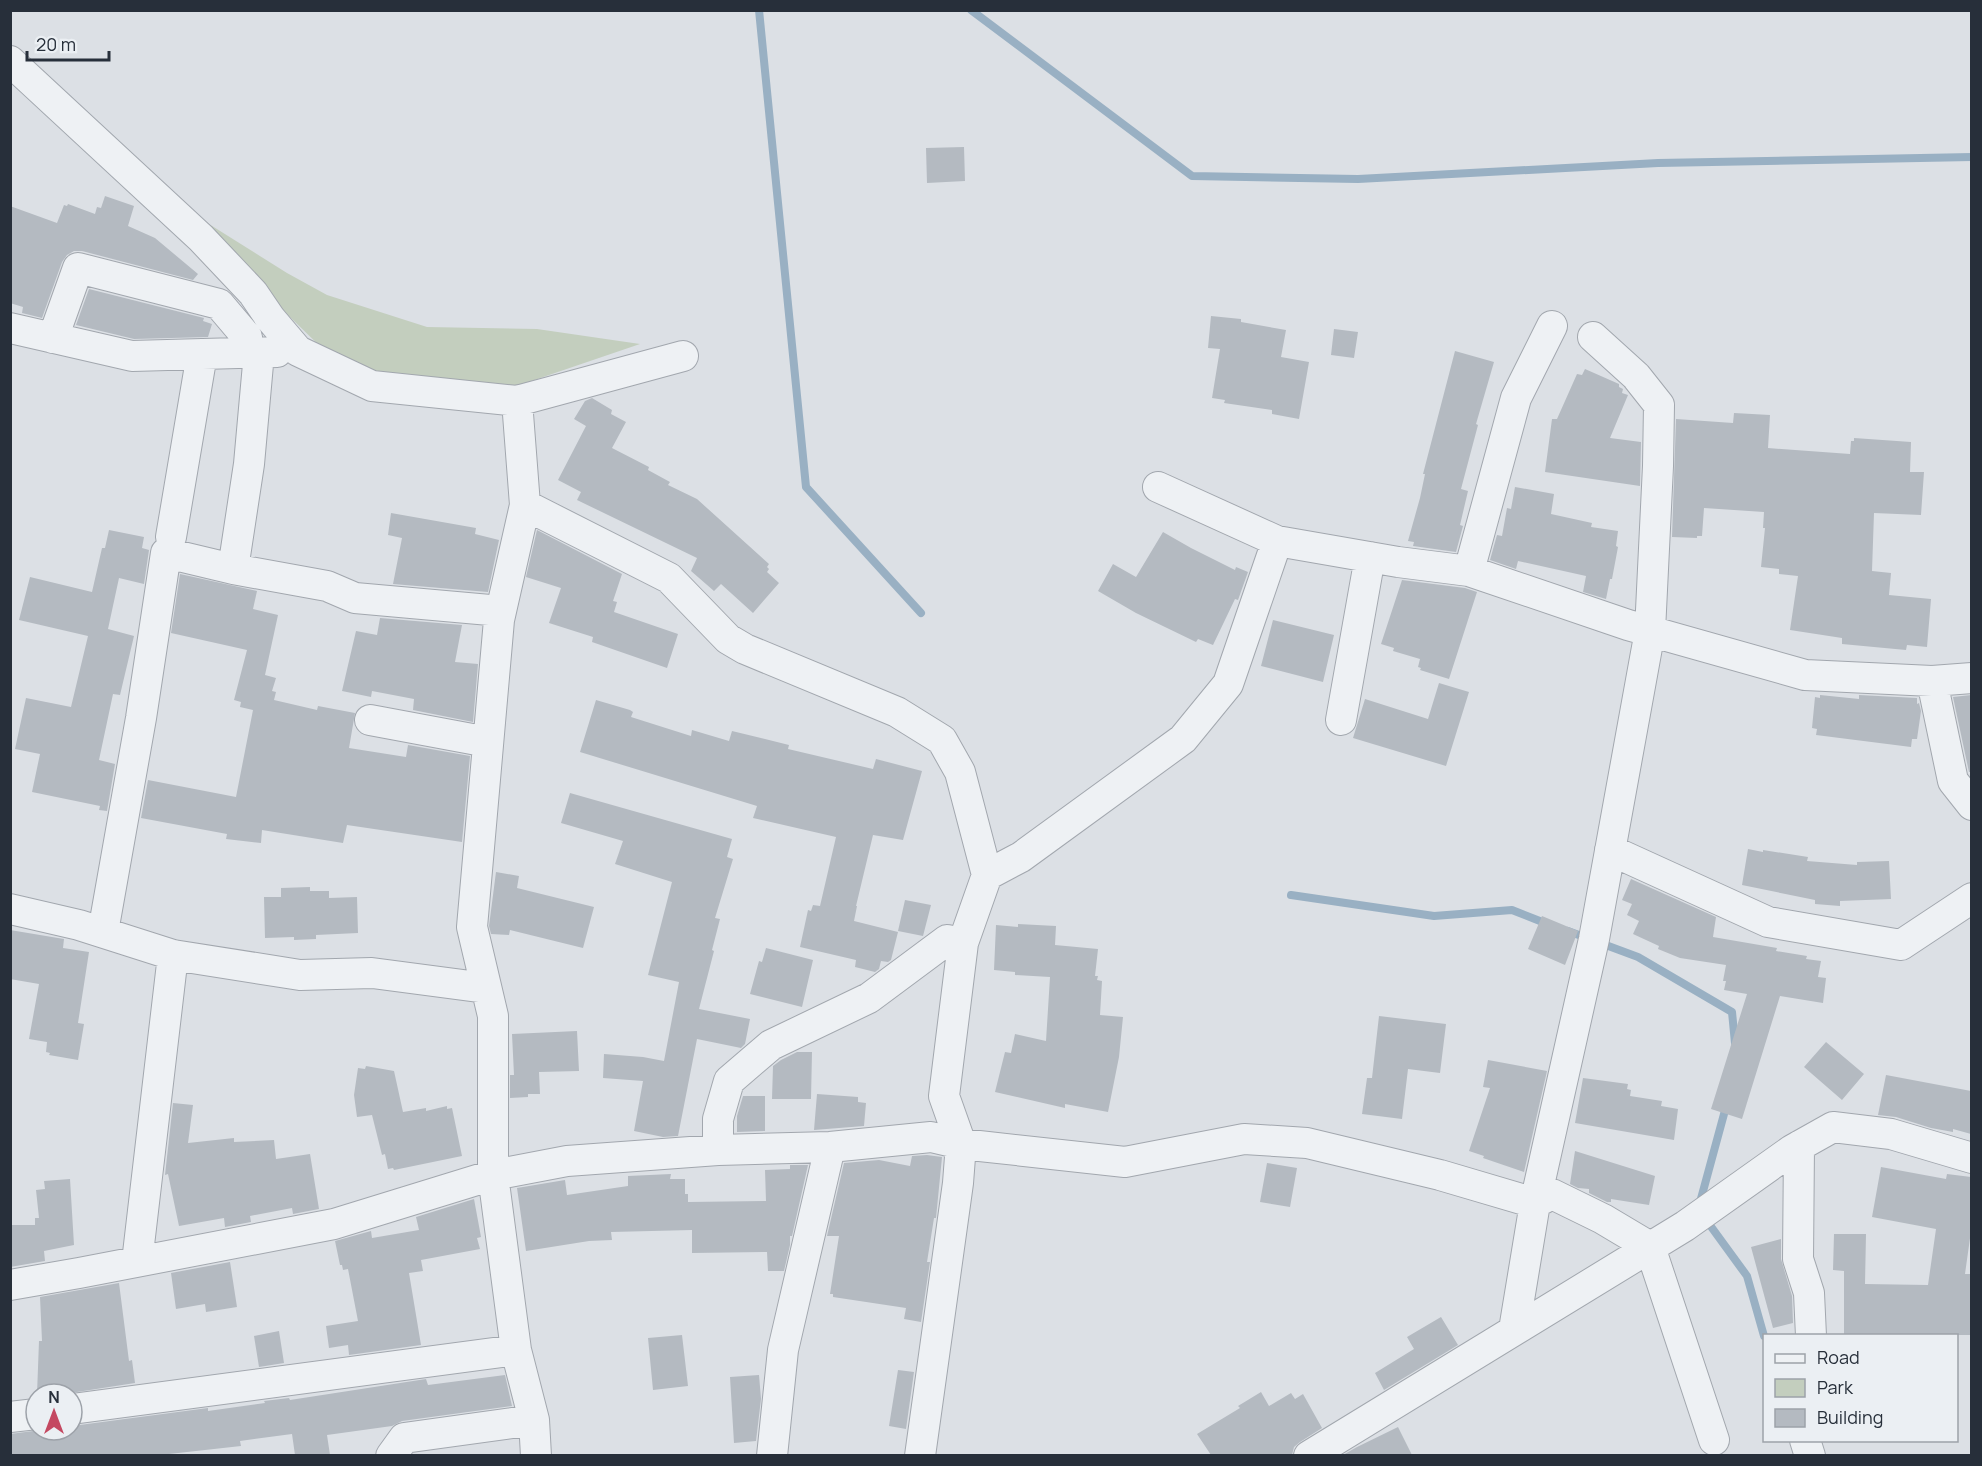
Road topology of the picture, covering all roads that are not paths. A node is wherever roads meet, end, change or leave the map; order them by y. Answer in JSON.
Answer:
{"nodes":[{"id":1,"x":10,"y":60,"type":"edge"},
{"id":2,"x":1552,"y":327,"type":"dead end"},
{"id":3,"x":10,"y":328,"type":"edge"},
{"id":4,"x":1593,"y":337,"type":"dead end"},
{"id":5,"x":54,"y":338,"type":"junction"},
{"id":6,"x":298,"y":351,"type":"junction"},
{"id":7,"x":253,"y":353,"type":"junction"},
{"id":8,"x":202,"y":354,"type":"junction"},
{"id":9,"x":683,"y":356,"type":"dead end"},
{"id":10,"x":517,"y":401,"type":"junction"},
{"id":11,"x":1158,"y":487,"type":"dead end"},
{"id":12,"x":525,"y":505,"type":"junction"},
{"id":13,"x":171,"y":537,"type":"dead end"},
{"id":14,"x":1276,"y":541,"type":"junction"},
{"id":15,"x":1370,"y":557,"type":"junction"},
{"id":16,"x":233,"y":569,"type":"junction"},
{"id":17,"x":1469,"y":571,"type":"junction"},
{"id":18,"x":501,"y":611,"type":"junction"},
{"id":19,"x":1650,"y":631,"type":"junction"},
{"id":20,"x":1971,"y":678,"type":"edge"},
{"id":21,"x":1932,"y":681,"type":"junction"},
{"id":22,"x":370,"y":720,"type":"dead end"},
{"id":23,"x":1341,"y":720,"type":"dead end"},
{"id":24,"x":488,"y":742,"type":"junction"},
{"id":25,"x":1971,"y":805,"type":"edge"},
{"id":26,"x":1610,"y":850,"type":"junction"},
{"id":27,"x":987,"y":875,"type":"junction"},
{"id":28,"x":1971,"y":898,"type":"edge"},
{"id":29,"x":10,"y":909,"type":"edge"},
{"id":30,"x":103,"y":932,"type":"junction"},
{"id":31,"x":963,"y":943,"type":"junction"},
{"id":32,"x":173,"y":955,"type":"junction"},
{"id":33,"x":486,"y":988,"type":"junction"},
{"id":34,"x":961,"y":1143,"type":"junction"},
{"id":35,"x":1799,"y":1146,"type":"junction"},
{"id":36,"x":830,"y":1147,"type":"junction"},
{"id":37,"x":718,"y":1149,"type":"junction"},
{"id":38,"x":1971,"y":1158,"type":"edge"},
{"id":39,"x":493,"y":1175,"type":"junction"},
{"id":40,"x":1535,"y":1203,"type":"junction"},
{"id":41,"x":1650,"y":1247,"type":"junction"},
{"id":42,"x":137,"y":1262,"type":"junction"},
{"id":43,"x":10,"y":1285,"type":"edge"},
{"id":44,"x":1514,"y":1330,"type":"junction"},
{"id":45,"x":1810,"y":1334,"type":"edge"},
{"id":46,"x":516,"y":1350,"type":"junction"},
{"id":47,"x":84,"y":1407,"type":"edge"},
{"id":48,"x":534,"y":1420,"type":"junction"},
{"id":49,"x":1714,"y":1440,"type":"dead end"},
{"id":50,"x":391,"y":1455,"type":"edge"},
{"id":51,"x":536,"y":1455,"type":"edge"},
{"id":52,"x":772,"y":1455,"type":"edge"},
{"id":53,"x":920,"y":1455,"type":"edge"},
{"id":54,"x":1309,"y":1455,"type":"edge"}],
"edges":[{"from":1,"to":6,"type":"street"},
{"from":2,"to":17,"type":"street"},
{"from":3,"to":5,"type":"street"},
{"from":4,"to":19,"type":"street"},
{"from":5,"to":7,"type":"street"},
{"from":5,"to":8,"type":"street"},
{"from":6,"to":7,"type":"street"},
{"from":6,"to":10,"type":"street"},
{"from":7,"to":8,"type":"street"},
{"from":7,"to":16,"type":"street"},
{"from":8,"to":13,"type":"street"},
{"from":9,"to":10,"type":"street"},
{"from":10,"to":12,"type":"street"},
{"from":11,"to":14,"type":"street"},
{"from":12,"to":18,"type":"street"},
{"from":12,"to":27,"type":"street"},
{"from":14,"to":15,"type":"street"},
{"from":14,"to":27,"type":"street"},
{"from":15,"to":17,"type":"street"},
{"from":15,"to":23,"type":"street"},
{"from":16,"to":18,"type":"street"},
{"from":16,"to":30,"type":"street"},
{"from":17,"to":19,"type":"street"},
{"from":18,"to":24,"type":"street"},
{"from":19,"to":21,"type":"street"},
{"from":19,"to":26,"type":"street"},
{"from":20,"to":21,"type":"street"},
{"from":21,"to":25,"type":"street"},
{"from":22,"to":24,"type":"street"},
{"from":24,"to":33,"type":"street"},
{"from":26,"to":28,"type":"street"},
{"from":26,"to":40,"type":"street"},
{"from":27,"to":31,"type":"street"},
{"from":29,"to":30,"type":"street"},
{"from":30,"to":32,"type":"street"},
{"from":31,"to":34,"type":"street"},
{"from":31,"to":37,"type":"street"},
{"from":32,"to":33,"type":"street"},
{"from":32,"to":42,"type":"street"},
{"from":33,"to":39,"type":"street"},
{"from":34,"to":36,"type":"street"},
{"from":34,"to":40,"type":"street"},
{"from":34,"to":53,"type":"street"},
{"from":35,"to":38,"type":"street"},
{"from":35,"to":41,"type":"street"},
{"from":35,"to":45,"type":"street"},
{"from":36,"to":37,"type":"street"},
{"from":36,"to":52,"type":"street"},
{"from":37,"to":39,"type":"street"},
{"from":39,"to":42,"type":"street"},
{"from":39,"to":46,"type":"street"},
{"from":40,"to":41,"type":"street"},
{"from":40,"to":44,"type":"street"},
{"from":41,"to":44,"type":"street"},
{"from":41,"to":49,"type":"street"},
{"from":42,"to":43,"type":"street"},
{"from":44,"to":54,"type":"street"},
{"from":46,"to":47,"type":"street"},
{"from":46,"to":48,"type":"street"},
{"from":48,"to":50,"type":"street"},
{"from":48,"to":51,"type":"street"}]}
